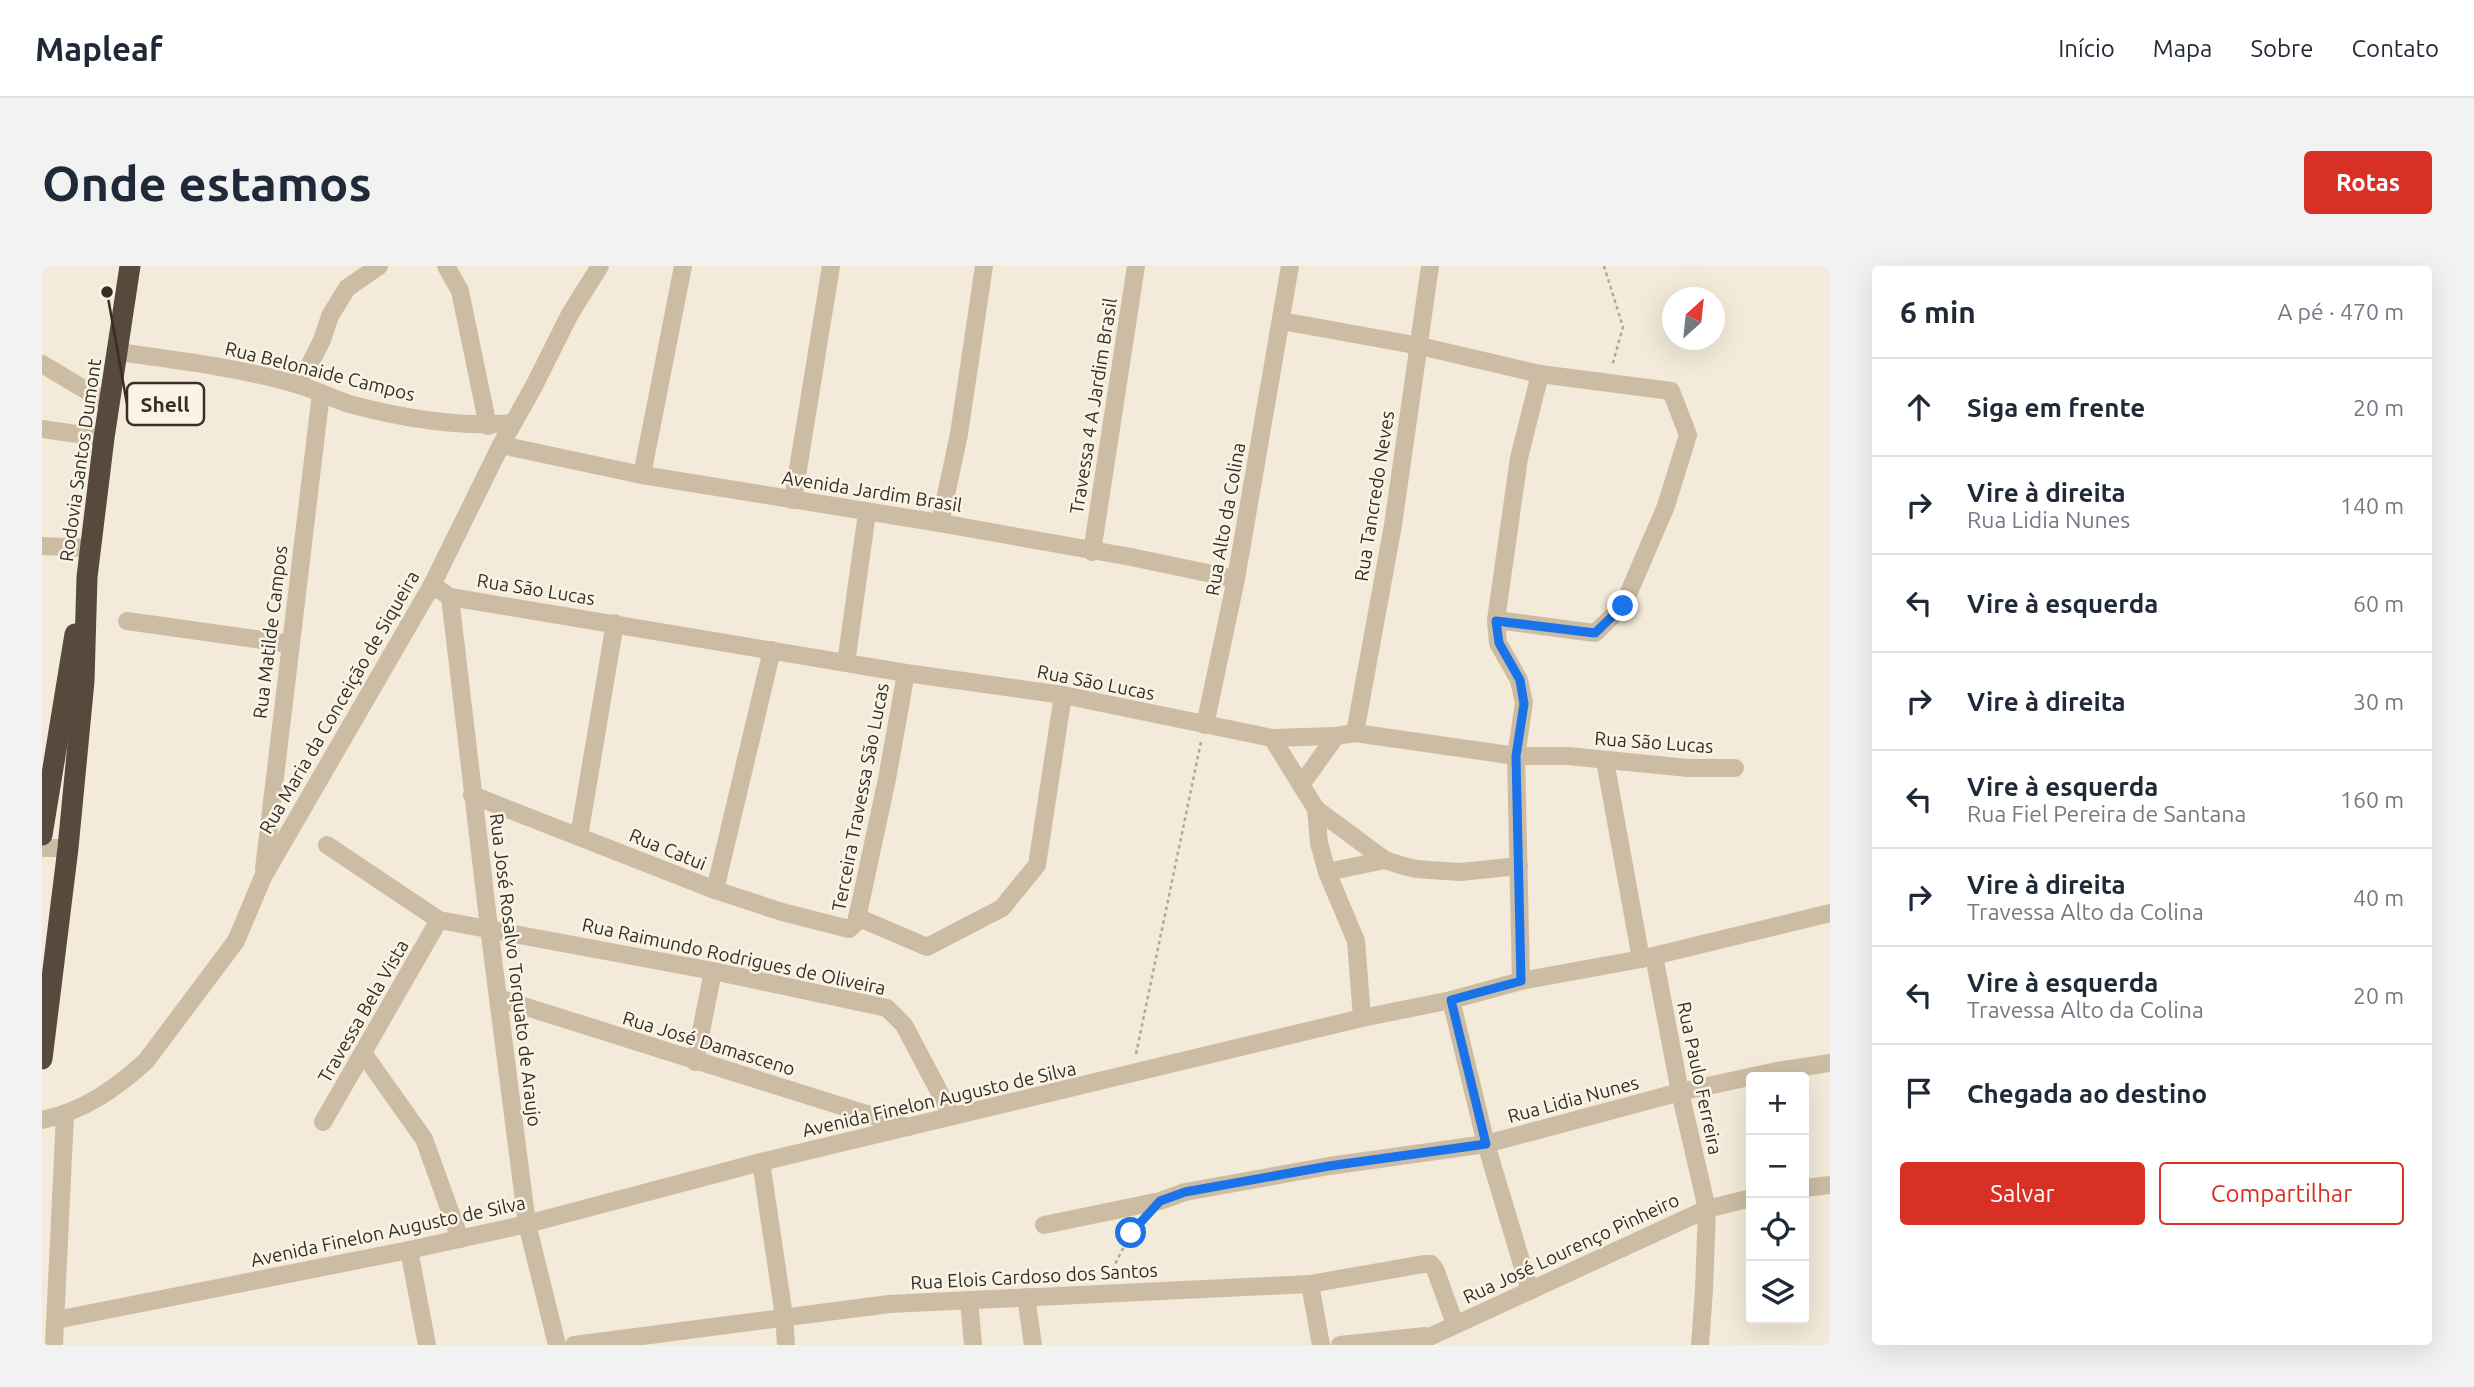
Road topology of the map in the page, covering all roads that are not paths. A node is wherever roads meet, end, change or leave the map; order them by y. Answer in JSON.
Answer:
{"nodes":[{"id":1,"x":130,"y":266,"type":"edge"},
{"id":2,"x":379,"y":266,"type":"edge"},
{"id":3,"x":446,"y":266,"type":"edge"},
{"id":4,"x":600,"y":266,"type":"edge"},
{"id":5,"x":683,"y":266,"type":"edge"},
{"id":6,"x":831,"y":266,"type":"edge"},
{"id":7,"x":984,"y":266,"type":"edge"},
{"id":8,"x":1136,"y":266,"type":"edge"},
{"id":9,"x":1290,"y":266,"type":"edge"},
{"id":10,"x":1430,"y":266,"type":"edge"},
{"id":11,"x":1282,"y":321,"type":"junction"},
{"id":12,"x":1420,"y":346,"type":"junction"},
{"id":13,"x":118,"y":352,"type":"junction"},
{"id":14,"x":42,"y":364,"type":"edge"},
{"id":15,"x":1540,"y":374,"type":"junction"},
{"id":16,"x":296,"y":384,"type":"junction"},
{"id":17,"x":321,"y":393,"type":"junction"},
{"id":18,"x":109,"y":404,"type":"junction"},
{"id":19,"x":512,"y":423,"type":"junction"},
{"id":20,"x":488,"y":426,"type":"junction"},
{"id":21,"x":42,"y":432,"type":"edge"},
{"id":22,"x":104,"y":438,"type":"junction"},
{"id":23,"x":501,"y":445,"type":"junction"},
{"id":24,"x":642,"y":475,"type":"junction"},
{"id":25,"x":793,"y":500,"type":"junction"},
{"id":26,"x":867,"y":513,"type":"junction"},
{"id":27,"x":940,"y":523,"type":"junction"},
{"id":28,"x":42,"y":546,"type":"edge"},
{"id":29,"x":90,"y":548,"type":"junction"},
{"id":30,"x":1092,"y":552,"type":"junction"},
{"id":31,"x":87,"y":577,"type":"junction"},
{"id":32,"x":1236,"y":579,"type":"junction"},
{"id":33,"x":432,"y":585,"type":"junction"},
{"id":34,"x":450,"y":597,"type":"junction"},
{"id":35,"x":127,"y":621,"type":"dead end"},
{"id":36,"x":1496,"y":621,"type":"junction"},
{"id":37,"x":615,"y":623,"type":"junction"},
{"id":38,"x":290,"y":644,"type":"junction"},
{"id":39,"x":772,"y":650,"type":"junction"},
{"id":40,"x":846,"y":663,"type":"junction"},
{"id":41,"x":906,"y":673,"type":"junction"},
{"id":42,"x":1063,"y":695,"type":"junction"},
{"id":43,"x":1205,"y":725,"type":"junction"},
{"id":44,"x":1355,"y":733,"type":"junction"},
{"id":45,"x":1336,"y":736,"type":"junction"},
{"id":46,"x":1272,"y":738,"type":"junction"},
{"id":47,"x":1516,"y":756,"type":"junction"},
{"id":48,"x":1605,"y":761,"type":"junction"},
{"id":49,"x":1735,"y":768,"type":"dead end"},
{"id":50,"x":1301,"y":785,"type":"junction"},
{"id":51,"x":472,"y":795,"type":"junction"},
{"id":52,"x":1316,"y":809,"type":"junction"},
{"id":53,"x":42,"y":835,"type":"edge"},
{"id":54,"x":579,"y":836,"type":"junction"},
{"id":55,"x":327,"y":845,"type":"dead end"},
{"id":56,"x":42,"y":848,"type":"edge"},
{"id":57,"x":68,"y":848,"type":"junction"},
{"id":58,"x":1385,"y":860,"type":"junction"},
{"id":59,"x":1519,"y":866,"type":"junction"},
{"id":60,"x":1327,"y":872,"type":"junction"},
{"id":61,"x":263,"y":877,"type":"junction"},
{"id":62,"x":715,"y":890,"type":"junction"},
{"id":63,"x":1830,"y":913,"type":"edge"},
{"id":64,"x":439,"y":920,"type":"junction"},
{"id":65,"x":855,"y":923,"type":"junction"},
{"id":66,"x":489,"y":928,"type":"junction"},
{"id":67,"x":1647,"y":957,"type":"junction"},
{"id":68,"x":713,"y":971,"type":"junction"},
{"id":69,"x":1521,"y":981,"type":"junction"},
{"id":70,"x":498,"y":999,"type":"junction"},
{"id":71,"x":1451,"y":1000,"type":"junction"},
{"id":72,"x":1362,"y":1018,"type":"junction"},
{"id":73,"x":363,"y":1054,"type":"junction"},
{"id":74,"x":42,"y":1059,"type":"edge"},
{"id":75,"x":695,"y":1062,"type":"junction"},
{"id":76,"x":1830,"y":1063,"type":"edge"},
{"id":77,"x":1680,"y":1093,"type":"junction"},
{"id":78,"x":65,"y":1115,"type":"junction"},
{"id":79,"x":952,"y":1116,"type":"junction"},
{"id":80,"x":42,"y":1120,"type":"edge"},
{"id":81,"x":323,"y":1122,"type":"dead end"},
{"id":82,"x":908,"y":1127,"type":"junction"},
{"id":83,"x":1486,"y":1144,"type":"junction"},
{"id":84,"x":761,"y":1162,"type":"junction"},
{"id":85,"x":1830,"y":1185,"type":"edge"},
{"id":86,"x":1809,"y":1187,"type":"edge"},
{"id":87,"x":1746,"y":1199,"type":"edge"},
{"id":88,"x":1707,"y":1209,"type":"junction"},
{"id":89,"x":527,"y":1224,"type":"junction"},
{"id":90,"x":1044,"y":1225,"type":"dead end"},
{"id":91,"x":460,"y":1240,"type":"junction"},
{"id":92,"x":409,"y":1250,"type":"junction"},
{"id":93,"x":1310,"y":1284,"type":"junction"},
{"id":94,"x":1530,"y":1291,"type":"junction"},
{"id":95,"x":1026,"y":1297,"type":"junction"},
{"id":96,"x":969,"y":1300,"type":"junction"},
{"id":97,"x":784,"y":1316,"type":"junction"},
{"id":98,"x":56,"y":1320,"type":"junction"},
{"id":99,"x":1455,"y":1324,"type":"junction"},
{"id":100,"x":1429,"y":1336,"type":"junction"},
{"id":101,"x":54,"y":1345,"type":"edge"},
{"id":102,"x":428,"y":1345,"type":"edge"},
{"id":103,"x":557,"y":1345,"type":"edge"},
{"id":104,"x":574,"y":1345,"type":"edge"},
{"id":105,"x":786,"y":1345,"type":"edge"},
{"id":106,"x":973,"y":1345,"type":"edge"},
{"id":107,"x":1033,"y":1345,"type":"edge"},
{"id":108,"x":1321,"y":1345,"type":"edge"},
{"id":109,"x":1339,"y":1345,"type":"edge"},
{"id":110,"x":1412,"y":1345,"type":"edge"},
{"id":111,"x":1700,"y":1345,"type":"edge"}],
"edges":[{"from":1,"to":13,"type":"highway","name":"Rodovia Santos Dumont"},
{"from":2,"to":16,"type":"street"},
{"from":3,"to":20,"type":"street"},
{"from":4,"to":19,"type":"street","name":"Rua Maria da Conceição de Siqueira"},
{"from":5,"to":24,"type":"street"},
{"from":6,"to":25,"type":"street"},
{"from":7,"to":27,"type":"street"},
{"from":8,"to":30,"type":"street","name":"Travessa 4 A Jardim Brasil"},
{"from":9,"to":11,"type":"street","name":"Rua Alto da Colina"},
{"from":10,"to":12,"type":"street","name":"Rua Tancredo Neves"},
{"from":11,"to":12,"type":"street"},
{"from":11,"to":32,"type":"street","name":"Rua Alto da Colina"},
{"from":12,"to":15,"type":"street"},
{"from":12,"to":44,"type":"street","name":"Rua Tancredo Neves"},
{"from":13,"to":16,"type":"street","name":"Rua Belonaide Campos"},
{"from":13,"to":18,"type":"highway","name":"Rodovia Santos Dumont"},
{"from":14,"to":18,"type":"street"},
{"from":15,"to":36,"type":"street"},
{"from":15,"to":36,"type":"street"},
{"from":16,"to":17,"type":"street","name":"Rua Belonaide Campos"},
{"from":17,"to":20,"type":"street","name":"Rua Belonaide Campos"},
{"from":17,"to":38,"type":"street","name":"Rua Matilde Campos"},
{"from":18,"to":22,"type":"highway","name":"Rodovia Santos Dumont"},
{"from":19,"to":20,"type":"street","name":"Rua Belonaide Campos"},
{"from":19,"to":23,"type":"street","name":"Rua Maria da Conceição de Siqueira"},
{"from":21,"to":22,"type":"street"},
{"from":22,"to":29,"type":"highway","name":"Rodovia Santos Dumont"},
{"from":23,"to":24,"type":"street","name":"Avenida Jardim Brasil"},
{"from":23,"to":33,"type":"street","name":"Rua Maria da Conceição de Siqueira"},
{"from":24,"to":25,"type":"street","name":"Avenida Jardim Brasil"},
{"from":25,"to":26,"type":"street","name":"Avenida Jardim Brasil"},
{"from":26,"to":27,"type":"street","name":"Avenida Jardim Brasil"},
{"from":26,"to":40,"type":"street"},
{"from":27,"to":30,"type":"street","name":"Avenida Jardim Brasil"},
{"from":28,"to":29,"type":"street"},
{"from":29,"to":31,"type":"highway","name":"Rodovia Santos Dumont"},
{"from":30,"to":32,"type":"street","name":"Avenida Jardim Brasil"},
{"from":31,"to":53,"type":"highway","name":"Rodovia Santos Dumont"},
{"from":31,"to":57,"type":"highway","name":"Rodovia Santos Dumont"},
{"from":32,"to":43,"type":"street","name":"Rua Alto da Colina"},
{"from":33,"to":34,"type":"street"},
{"from":33,"to":61,"type":"street","name":"Rua Maria da Conceição de Siqueira"},
{"from":34,"to":37,"type":"street","name":"Rua São Lucas"},
{"from":34,"to":51,"type":"street","name":"Rua José Rosalvo Torquato de Araujo"},
{"from":35,"to":38,"type":"street"},
{"from":36,"to":47,"type":"street"},
{"from":37,"to":39,"type":"street","name":"Rua São Lucas"},
{"from":37,"to":54,"type":"street"},
{"from":38,"to":61,"type":"street","name":"Rua Matilde Campos"},
{"from":39,"to":40,"type":"street","name":"Rua São Lucas"},
{"from":39,"to":62,"type":"street"},
{"from":40,"to":41,"type":"street","name":"Rua São Lucas"},
{"from":41,"to":42,"type":"street","name":"Rua São Lucas"},
{"from":41,"to":65,"type":"street","name":"Terceira Travessa São Lucas"},
{"from":42,"to":43,"type":"street","name":"Rua São Lucas"},
{"from":42,"to":65,"type":"street","name":"Rua Catui"},
{"from":43,"to":46,"type":"street","name":"Rua São Lucas"},
{"from":44,"to":45,"type":"street","name":"Rua São Lucas"},
{"from":44,"to":47,"type":"street","name":"Rua São Lucas"},
{"from":45,"to":46,"type":"street","name":"Rua São Lucas"},
{"from":45,"to":50,"type":"street"},
{"from":46,"to":50,"type":"street"},
{"from":47,"to":48,"type":"street","name":"Rua São Lucas"},
{"from":47,"to":59,"type":"street"},
{"from":48,"to":49,"type":"street","name":"Rua São Lucas"},
{"from":48,"to":67,"type":"street","name":"Rua Paulo Ferreira"},
{"from":50,"to":52,"type":"street"},
{"from":51,"to":54,"type":"street","name":"Rua Catui"},
{"from":51,"to":66,"type":"street","name":"Rua José Rosalvo Torquato de Araujo"},
{"from":52,"to":58,"type":"street"},
{"from":52,"to":60,"type":"street"},
{"from":54,"to":62,"type":"street","name":"Rua Catui"},
{"from":55,"to":64,"type":"street"},
{"from":56,"to":57,"type":"street"},
{"from":57,"to":74,"type":"highway","name":"Rodovia Santos Dumont"},
{"from":58,"to":59,"type":"street"},
{"from":58,"to":60,"type":"street"},
{"from":59,"to":69,"type":"street"},
{"from":60,"to":72,"type":"street"},
{"from":61,"to":78,"type":"street","name":"Rua Maria da Conceição de Siqueira"},
{"from":62,"to":65,"type":"street","name":"Rua Catui"},
{"from":63,"to":67,"type":"street","name":"Avenida Finelon Augusto de Silva"},
{"from":64,"to":66,"type":"street","name":"Rua Raimundo Rodrigues de Oliveira"},
{"from":64,"to":73,"type":"street","name":"Travessa Bela Vista"},
{"from":66,"to":68,"type":"street","name":"Rua Raimundo Rodrigues de Oliveira"},
{"from":66,"to":70,"type":"street","name":"Rua José Rosalvo Torquato de Araujo"},
{"from":67,"to":69,"type":"street","name":"Avenida Finelon Augusto de Silva"},
{"from":67,"to":77,"type":"street","name":"Rua Paulo Ferreira"},
{"from":68,"to":75,"type":"street"},
{"from":68,"to":79,"type":"street","name":"Rua Raimundo Rodrigues de Oliveira"},
{"from":69,"to":71,"type":"street","name":"Avenida Finelon Augusto de Silva"},
{"from":70,"to":75,"type":"street","name":"Rua José Damasceno"},
{"from":70,"to":89,"type":"street","name":"Rua José Rosalvo Torquato de Araujo"},
{"from":71,"to":72,"type":"street","name":"Avenida Finelon Augusto de Silva"},
{"from":71,"to":83,"type":"street"},
{"from":72,"to":79,"type":"street","name":"Avenida Finelon Augusto de Silva"},
{"from":73,"to":81,"type":"street","name":"Travessa Bela Vista"},
{"from":73,"to":91,"type":"street"},
{"from":75,"to":82,"type":"street","name":"Rua José Damasceno"},
{"from":76,"to":77,"type":"street","name":"Rua Lidia Nunes"},
{"from":77,"to":83,"type":"street","name":"Rua Lidia Nunes"},
{"from":77,"to":88,"type":"street","name":"Rua Paulo Ferreira"},
{"from":78,"to":80,"type":"street","name":"Rua Maria da Conceição de Siqueira"},
{"from":78,"to":98,"type":"street"},
{"from":79,"to":82,"type":"street","name":"Avenida Finelon Augusto de Silva"},
{"from":82,"to":84,"type":"street","name":"Avenida Finelon Augusto de Silva"},
{"from":83,"to":90,"type":"street","name":"Rua Lidia Nunes"},
{"from":83,"to":94,"type":"street"},
{"from":84,"to":89,"type":"street","name":"Avenida Finelon Augusto de Silva"},
{"from":84,"to":97,"type":"street"},
{"from":85,"to":86,"type":"street"},
{"from":87,"to":88,"type":"street","name":"Rua José Lourenço Pinheiro"},
{"from":88,"to":94,"type":"street","name":"Rua José Lourenço Pinheiro"},
{"from":88,"to":111,"type":"street","name":"Rua Paulo Ferreira"},
{"from":89,"to":91,"type":"street","name":"Avenida Finelon Augusto de Silva"},
{"from":89,"to":103,"type":"street","name":"Rua José Rosalvo Torquato de Araujo"},
{"from":91,"to":92,"type":"street","name":"Avenida Finelon Augusto de Silva"},
{"from":92,"to":98,"type":"street","name":"Avenida Finelon Augusto de Silva"},
{"from":92,"to":102,"type":"street"},
{"from":93,"to":95,"type":"street","name":"Rua Elois Cardoso dos Santos"},
{"from":93,"to":99,"type":"street","name":"Rua Elois Cardoso dos Santos"},
{"from":93,"to":108,"type":"street"},
{"from":94,"to":99,"type":"street","name":"Rua José Lourenço Pinheiro"},
{"from":95,"to":96,"type":"street","name":"Rua Elois Cardoso dos Santos"},
{"from":95,"to":107,"type":"street"},
{"from":96,"to":97,"type":"street","name":"Rua Elois Cardoso dos Santos"},
{"from":96,"to":106,"type":"street"},
{"from":97,"to":104,"type":"street","name":"Rua Elois Cardoso dos Santos"},
{"from":97,"to":105,"type":"street"},
{"from":98,"to":101,"type":"street"},
{"from":99,"to":100,"type":"street","name":"Rua José Lourenço Pinheiro"},
{"from":100,"to":109,"type":"street"},
{"from":100,"to":110,"type":"street","name":"Rua José Lourenço Pinheiro"}]}
